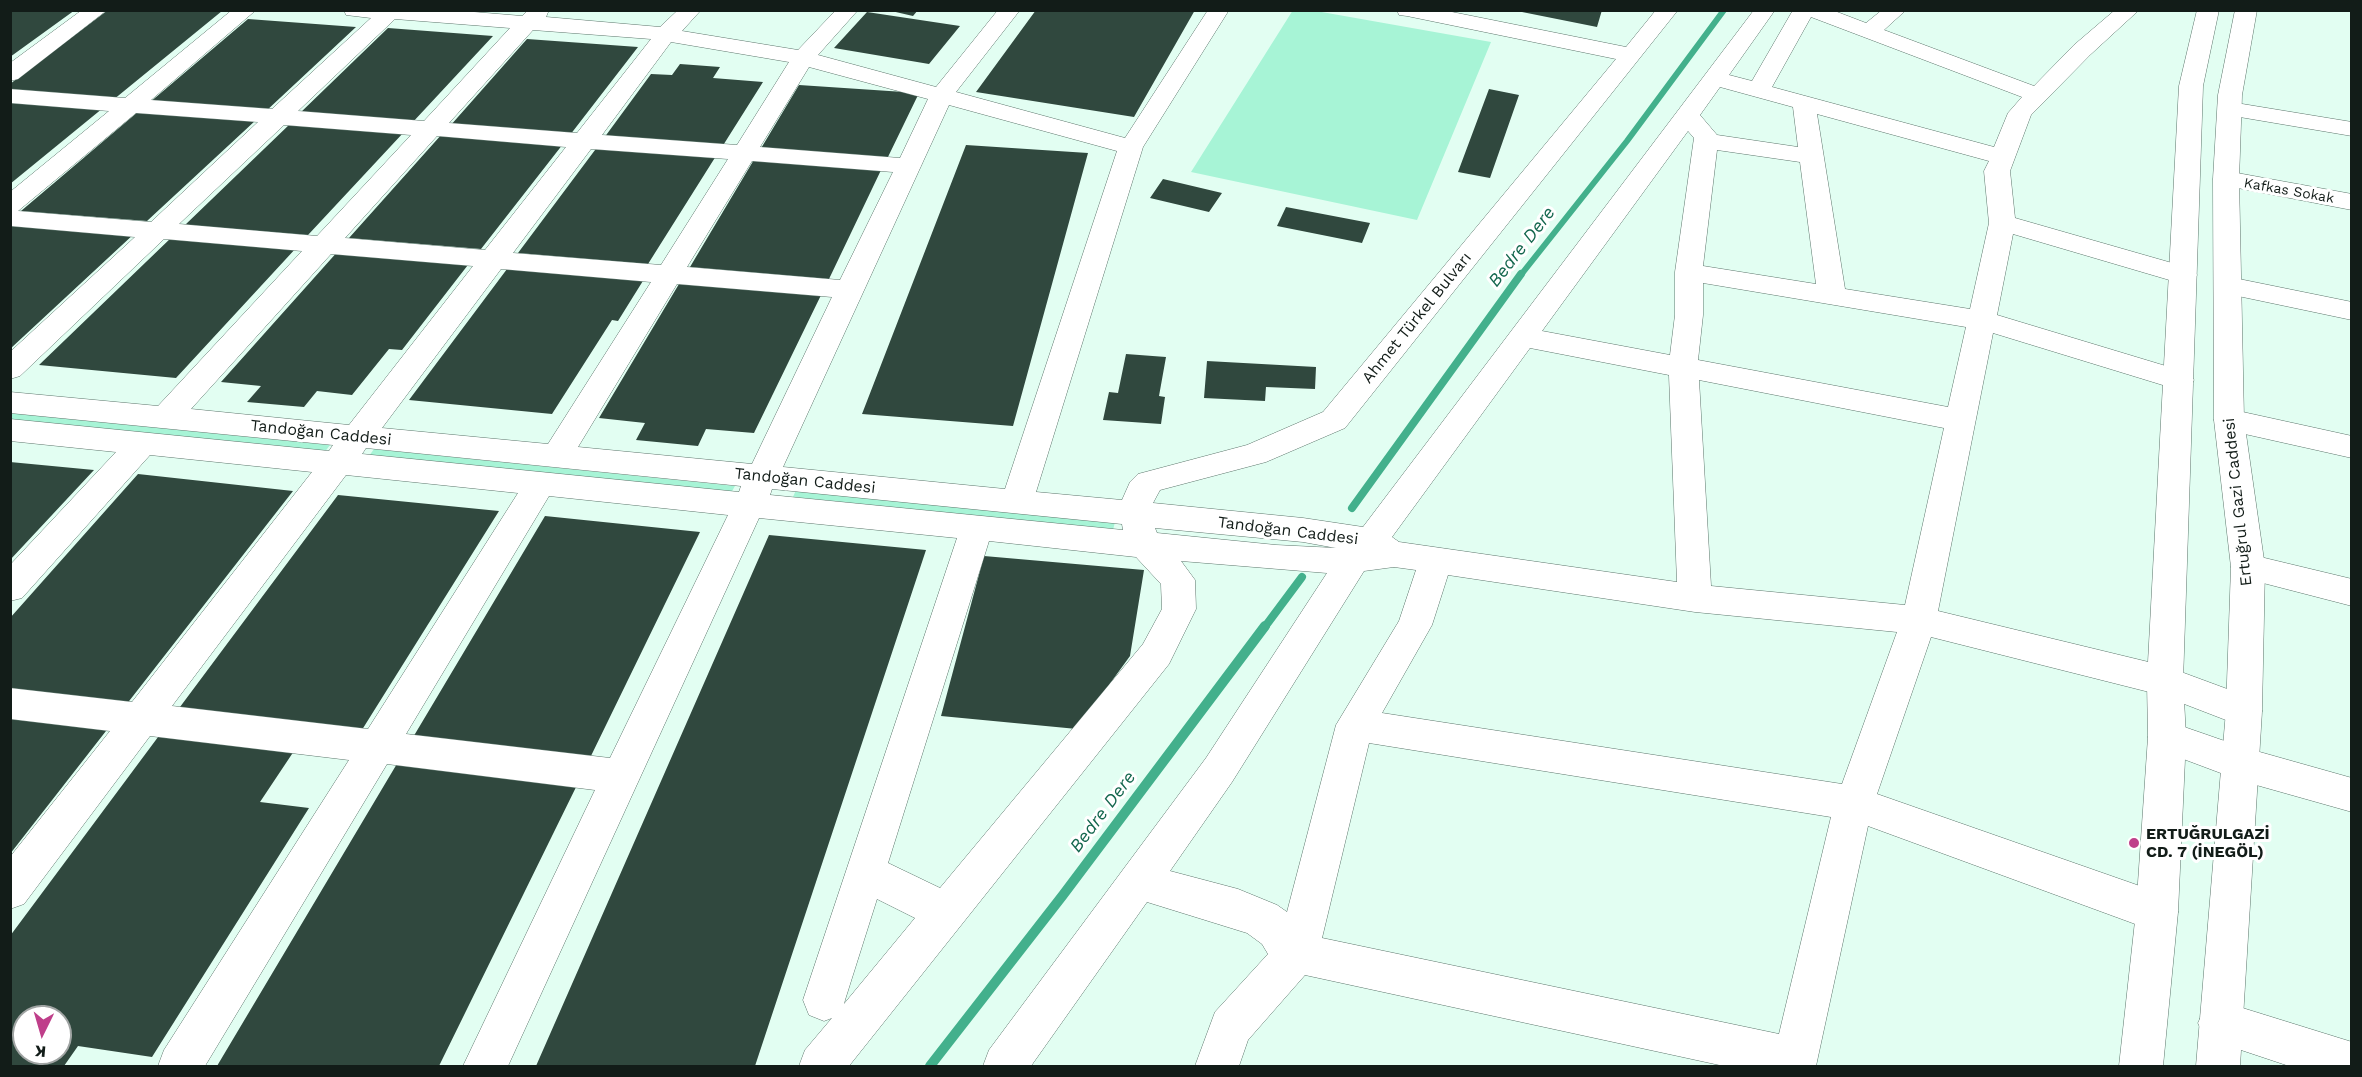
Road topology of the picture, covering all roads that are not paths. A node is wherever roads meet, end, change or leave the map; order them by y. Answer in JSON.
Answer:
{"nodes":[{"id":1,"x":97,"y":10,"type":"edge"},
{"id":2,"x":246,"y":10,"type":"edge"},
{"id":3,"x":354,"y":10,"type":"edge"},
{"id":4,"x":690,"y":10,"type":"edge"},
{"id":5,"x":848,"y":10,"type":"edge"},
{"id":6,"x":1010,"y":10,"type":"edge"},
{"id":7,"x":1218,"y":10,"type":"edge"},
{"id":8,"x":1407,"y":10,"type":"edge"},
{"id":9,"x":1668,"y":10,"type":"edge"},
{"id":10,"x":1765,"y":10,"type":"edge"},
{"id":11,"x":1804,"y":10,"type":"edge"},
{"id":12,"x":1811,"y":10,"type":"edge"},
{"id":13,"x":1896,"y":10,"type":"edge"},
{"id":14,"x":2129,"y":10,"type":"edge"},
{"id":15,"x":2208,"y":10,"type":"edge"},
{"id":16,"x":2246,"y":10,"type":"edge"},
{"id":17,"x":390,"y":12,"type":"edge"},
{"id":18,"x":534,"y":17,"type":"edge"},
{"id":19,"x":1869,"y":32,"type":"junction"},
{"id":20,"x":666,"y":34,"type":"junction"},
{"id":21,"x":1632,"y":55,"type":"junction"},
{"id":22,"x":803,"y":58,"type":"junction"},
{"id":23,"x":10,"y":74,"type":"edge"},
{"id":24,"x":1714,"y":78,"type":"junction"},
{"id":25,"x":1759,"y":90,"type":"junction"},
{"id":26,"x":942,"y":94,"type":"junction"},
{"id":27,"x":2037,"y":95,"type":"junction"},
{"id":28,"x":10,"y":96,"type":"edge"},
{"id":29,"x":1804,"y":103,"type":"junction"},
{"id":30,"x":131,"y":106,"type":"junction"},
{"id":31,"x":2230,"y":109,"type":"junction"},
{"id":32,"x":1687,"y":115,"type":"junction"},
{"id":33,"x":278,"y":117,"type":"junction"},
{"id":34,"x":430,"y":129,"type":"junction"},
{"id":35,"x":2352,"y":129,"type":"edge"},
{"id":36,"x":585,"y":141,"type":"junction"},
{"id":37,"x":1705,"y":141,"type":"junction"},
{"id":38,"x":1131,"y":147,"type":"junction"},
{"id":39,"x":745,"y":153,"type":"junction"},
{"id":40,"x":1812,"y":156,"type":"junction"},
{"id":41,"x":2003,"y":157,"type":"junction"},
{"id":42,"x":908,"y":166,"type":"junction"},
{"id":43,"x":2226,"y":179,"type":"junction"},
{"id":44,"x":2352,"y":202,"type":"edge"},
{"id":45,"x":10,"y":206,"type":"edge"},
{"id":46,"x":10,"y":218,"type":"edge"},
{"id":47,"x":2002,"y":223,"type":"junction"},
{"id":48,"x":158,"y":230,"type":"junction"},
{"id":49,"x":324,"y":245,"type":"junction"},
{"id":50,"x":494,"y":259,"type":"junction"},
{"id":51,"x":1689,"y":272,"type":"junction"},
{"id":52,"x":670,"y":274,"type":"junction"},
{"id":53,"x":2183,"y":275,"type":"junction"},
{"id":54,"x":2229,"y":286,"type":"junction"},
{"id":55,"x":850,"y":290,"type":"junction"},
{"id":56,"x":1832,"y":297,"type":"junction"},
{"id":57,"x":2352,"y":311,"type":"edge"},
{"id":58,"x":1981,"y":320,"type":"junction"},
{"id":59,"x":1522,"y":337,"type":"junction"},
{"id":60,"x":1683,"y":366,"type":"junction"},
{"id":61,"x":10,"y":369,"type":"edge"},
{"id":62,"x":2179,"y":380,"type":"junction"},
{"id":63,"x":10,"y":402,"type":"edge"},
{"id":64,"x":166,"y":417,"type":"junction"},
{"id":65,"x":1960,"y":420,"type":"junction"},
{"id":66,"x":2229,"y":420,"type":"junction"},
{"id":67,"x":10,"y":430,"type":"edge"},
{"id":68,"x":142,"y":443,"type":"junction"},
{"id":69,"x":2352,"y":447,"type":"edge"},
{"id":70,"x":348,"y":450,"type":"junction"},
{"id":71,"x":549,"y":470,"type":"junction"},
{"id":72,"x":756,"y":491,"type":"junction"},
{"id":73,"x":1017,"y":502,"type":"junction"},
{"id":74,"x":977,"y":528,"type":"junction"},
{"id":75,"x":1139,"y":529,"type":"junction"},
{"id":76,"x":1373,"y":551,"type":"junction"},
{"id":77,"x":1436,"y":561,"type":"junction"},
{"id":78,"x":2248,"y":567,"type":"junction"},
{"id":79,"x":10,"y":588,"type":"edge"},
{"id":80,"x":2352,"y":593,"type":"edge"},
{"id":81,"x":1695,"y":598,"type":"junction"},
{"id":82,"x":1919,"y":620,"type":"junction"},
{"id":83,"x":2165,"y":681,"type":"junction"},
{"id":84,"x":10,"y":703,"type":"edge"},
{"id":85,"x":2244,"y":711,"type":"junction"},
{"id":86,"x":142,"y":718,"type":"junction"},
{"id":87,"x":1355,"y":725,"type":"junction"},
{"id":88,"x":2166,"y":737,"type":"junction"},
{"id":89,"x":378,"y":747,"type":"junction"},
{"id":90,"x":2242,"y":764,"type":"junction"},
{"id":91,"x":622,"y":776,"type":"junction"},
{"id":92,"x":2352,"y":795,"type":"edge"},
{"id":93,"x":1854,"y":803,"type":"junction"},
{"id":94,"x":866,"y":872,"type":"junction"},
{"id":95,"x":1139,"y":881,"type":"junction"},
{"id":96,"x":10,"y":890,"type":"edge"},
{"id":97,"x":946,"y":912,"type":"junction"},
{"id":98,"x":2157,"y":912,"type":"junction"},
{"id":99,"x":1297,"y":953,"type":"junction"},
{"id":100,"x":824,"y":1000,"type":"dead end"},
{"id":101,"x":2220,"y":1023,"type":"junction"},
{"id":102,"x":1795,"y":1063,"type":"edge"},
{"id":103,"x":2352,"y":1064,"type":"edge"},
{"id":104,"x":180,"y":1066,"type":"edge"},
{"id":105,"x":485,"y":1066,"type":"edge"},
{"id":106,"x":821,"y":1066,"type":"edge"},
{"id":107,"x":1005,"y":1066,"type":"edge"},
{"id":108,"x":1217,"y":1066,"type":"edge"},
{"id":109,"x":2141,"y":1066,"type":"edge"},
{"id":110,"x":2218,"y":1066,"type":"edge"}],
"edges":[{"from":1,"to":23,"type":"street"},
{"from":2,"to":30,"type":"street"},
{"from":3,"to":17,"type":"street"},
{"from":4,"to":20,"type":"street"},
{"from":5,"to":22,"type":"street"},
{"from":6,"to":26,"type":"street"},
{"from":7,"to":38,"type":"street"},
{"from":8,"to":21,"type":"street"},
{"from":9,"to":21,"type":"street","name":"Ahmet Türkel Bulvarı"},
{"from":10,"to":24,"type":"street"},
{"from":11,"to":25,"type":"street"},
{"from":12,"to":19,"type":"street"},
{"from":13,"to":19,"type":"street"},
{"from":14,"to":27,"type":"street"},
{"from":15,"to":53,"type":"street"},
{"from":16,"to":31,"type":"street","name":"Ertuğrul Gazi Caddesi"},
{"from":17,"to":18,"type":"street"},
{"from":17,"to":33,"type":"street"},
{"from":18,"to":20,"type":"street"},
{"from":18,"to":34,"type":"street"},
{"from":19,"to":27,"type":"street"},
{"from":20,"to":22,"type":"street"},
{"from":20,"to":36,"type":"street"},
{"from":21,"to":75,"type":"street","name":"Ahmet Türkel Bulvarı"},
{"from":22,"to":26,"type":"street"},
{"from":22,"to":39,"type":"street"},
{"from":24,"to":25,"type":"street"},
{"from":24,"to":32,"type":"street"},
{"from":25,"to":29,"type":"street"},
{"from":26,"to":38,"type":"street"},
{"from":26,"to":42,"type":"street"},
{"from":27,"to":41,"type":"street"},
{"from":28,"to":30,"type":"street"},
{"from":29,"to":40,"type":"street"},
{"from":29,"to":41,"type":"street"},
{"from":30,"to":33,"type":"street"},
{"from":30,"to":45,"type":"street"},
{"from":31,"to":35,"type":"street"},
{"from":31,"to":43,"type":"street","name":"Ertuğrul Gazi Caddesi"},
{"from":32,"to":37,"type":"street"},
{"from":32,"to":59,"type":"street"},
{"from":33,"to":34,"type":"street"},
{"from":33,"to":48,"type":"street"},
{"from":34,"to":36,"type":"street"},
{"from":34,"to":49,"type":"street"},
{"from":36,"to":39,"type":"street"},
{"from":36,"to":50,"type":"street"},
{"from":37,"to":40,"type":"street"},
{"from":37,"to":51,"type":"street"},
{"from":38,"to":73,"type":"street"},
{"from":39,"to":42,"type":"street"},
{"from":39,"to":52,"type":"street"},
{"from":40,"to":56,"type":"street"},
{"from":41,"to":47,"type":"street"},
{"from":42,"to":55,"type":"street"},
{"from":43,"to":44,"type":"street","name":"Kafkas Sokak"},
{"from":43,"to":54,"type":"street","name":"Ertuğrul Gazi Caddesi"},
{"from":46,"to":48,"type":"street"},
{"from":47,"to":53,"type":"street"},
{"from":47,"to":58,"type":"street"},
{"from":48,"to":49,"type":"street"},
{"from":48,"to":61,"type":"street"},
{"from":49,"to":50,"type":"street"},
{"from":49,"to":64,"type":"street"},
{"from":50,"to":52,"type":"street"},
{"from":50,"to":70,"type":"street"},
{"from":51,"to":56,"type":"street"},
{"from":51,"to":60,"type":"street"},
{"from":52,"to":55,"type":"street"},
{"from":52,"to":71,"type":"street"},
{"from":53,"to":54,"type":"street"},
{"from":53,"to":62,"type":"street"},
{"from":54,"to":57,"type":"street"},
{"from":54,"to":66,"type":"street","name":"Ertuğrul Gazi Caddesi"},
{"from":55,"to":72,"type":"street"},
{"from":56,"to":58,"type":"street"},
{"from":58,"to":62,"type":"street"},
{"from":58,"to":65,"type":"street"},
{"from":59,"to":60,"type":"street"},
{"from":59,"to":76,"type":"street"},
{"from":60,"to":65,"type":"street"},
{"from":60,"to":81,"type":"street"},
{"from":62,"to":83,"type":"street"},
{"from":63,"to":64,"type":"street","name":"Tandoğan Caddesi"},
{"from":64,"to":70,"type":"street","name":"Tandoğan Caddesi"},
{"from":65,"to":82,"type":"street"},
{"from":66,"to":69,"type":"street"},
{"from":66,"to":78,"type":"street","name":"Ertuğrul Gazi Caddesi"},
{"from":67,"to":68,"type":"street","name":"Tandoğan Caddesi"},
{"from":68,"to":70,"type":"street","name":"Tandoğan Caddesi"},
{"from":68,"to":79,"type":"street"},
{"from":70,"to":71,"type":"street","name":"Tandoğan Caddesi"},
{"from":70,"to":86,"type":"street"},
{"from":71,"to":72,"type":"street","name":"Tandoğan Caddesi"},
{"from":71,"to":89,"type":"street"},
{"from":72,"to":73,"type":"street","name":"Tandoğan Caddesi"},
{"from":72,"to":74,"type":"street","name":"Tandoğan Caddesi"},
{"from":72,"to":91,"type":"street"},
{"from":73,"to":75,"type":"street","name":"Tandoğan Caddesi"},
{"from":74,"to":75,"type":"street","name":"Tandoğan Caddesi"},
{"from":74,"to":94,"type":"street"},
{"from":75,"to":76,"type":"street","name":"Tandoğan Caddesi"},
{"from":75,"to":97,"type":"street"},
{"from":76,"to":77,"type":"street","name":"Tandoğan Caddesi"},
{"from":76,"to":95,"type":"street"},
{"from":77,"to":81,"type":"street","name":"Tandoğan Caddesi"},
{"from":77,"to":87,"type":"street"},
{"from":78,"to":80,"type":"street"},
{"from":78,"to":85,"type":"street","name":"Ertuğrul Gazi Caddesi"},
{"from":81,"to":82,"type":"street","name":"Tandoğan Caddesi"},
{"from":82,"to":83,"type":"street","name":"Tandoğan Caddesi"},
{"from":82,"to":93,"type":"street"},
{"from":83,"to":85,"type":"street","name":"Tandoğan Caddesi"},
{"from":83,"to":88,"type":"street"},
{"from":84,"to":86,"type":"street"},
{"from":85,"to":90,"type":"street","name":"Ertuğrul Gazi Caddesi"},
{"from":86,"to":89,"type":"street"},
{"from":86,"to":96,"type":"street"},
{"from":87,"to":93,"type":"street"},
{"from":87,"to":99,"type":"street"},
{"from":88,"to":90,"type":"street"},
{"from":88,"to":98,"type":"street"},
{"from":89,"to":91,"type":"street"},
{"from":89,"to":104,"type":"street"},
{"from":90,"to":92,"type":"street"},
{"from":90,"to":101,"type":"street","name":"Ertuğrul Gazi Caddesi"},
{"from":91,"to":105,"type":"street"},
{"from":93,"to":98,"type":"street"},
{"from":93,"to":102,"type":"street"},
{"from":94,"to":97,"type":"street"},
{"from":94,"to":100,"type":"street"},
{"from":95,"to":99,"type":"street"},
{"from":95,"to":107,"type":"street"},
{"from":97,"to":106,"type":"street"},
{"from":98,"to":109,"type":"street"},
{"from":99,"to":102,"type":"street"},
{"from":99,"to":108,"type":"street"},
{"from":101,"to":103,"type":"street"},
{"from":101,"to":110,"type":"street","name":"Ertuğrul Gazi Caddesi"}]}
